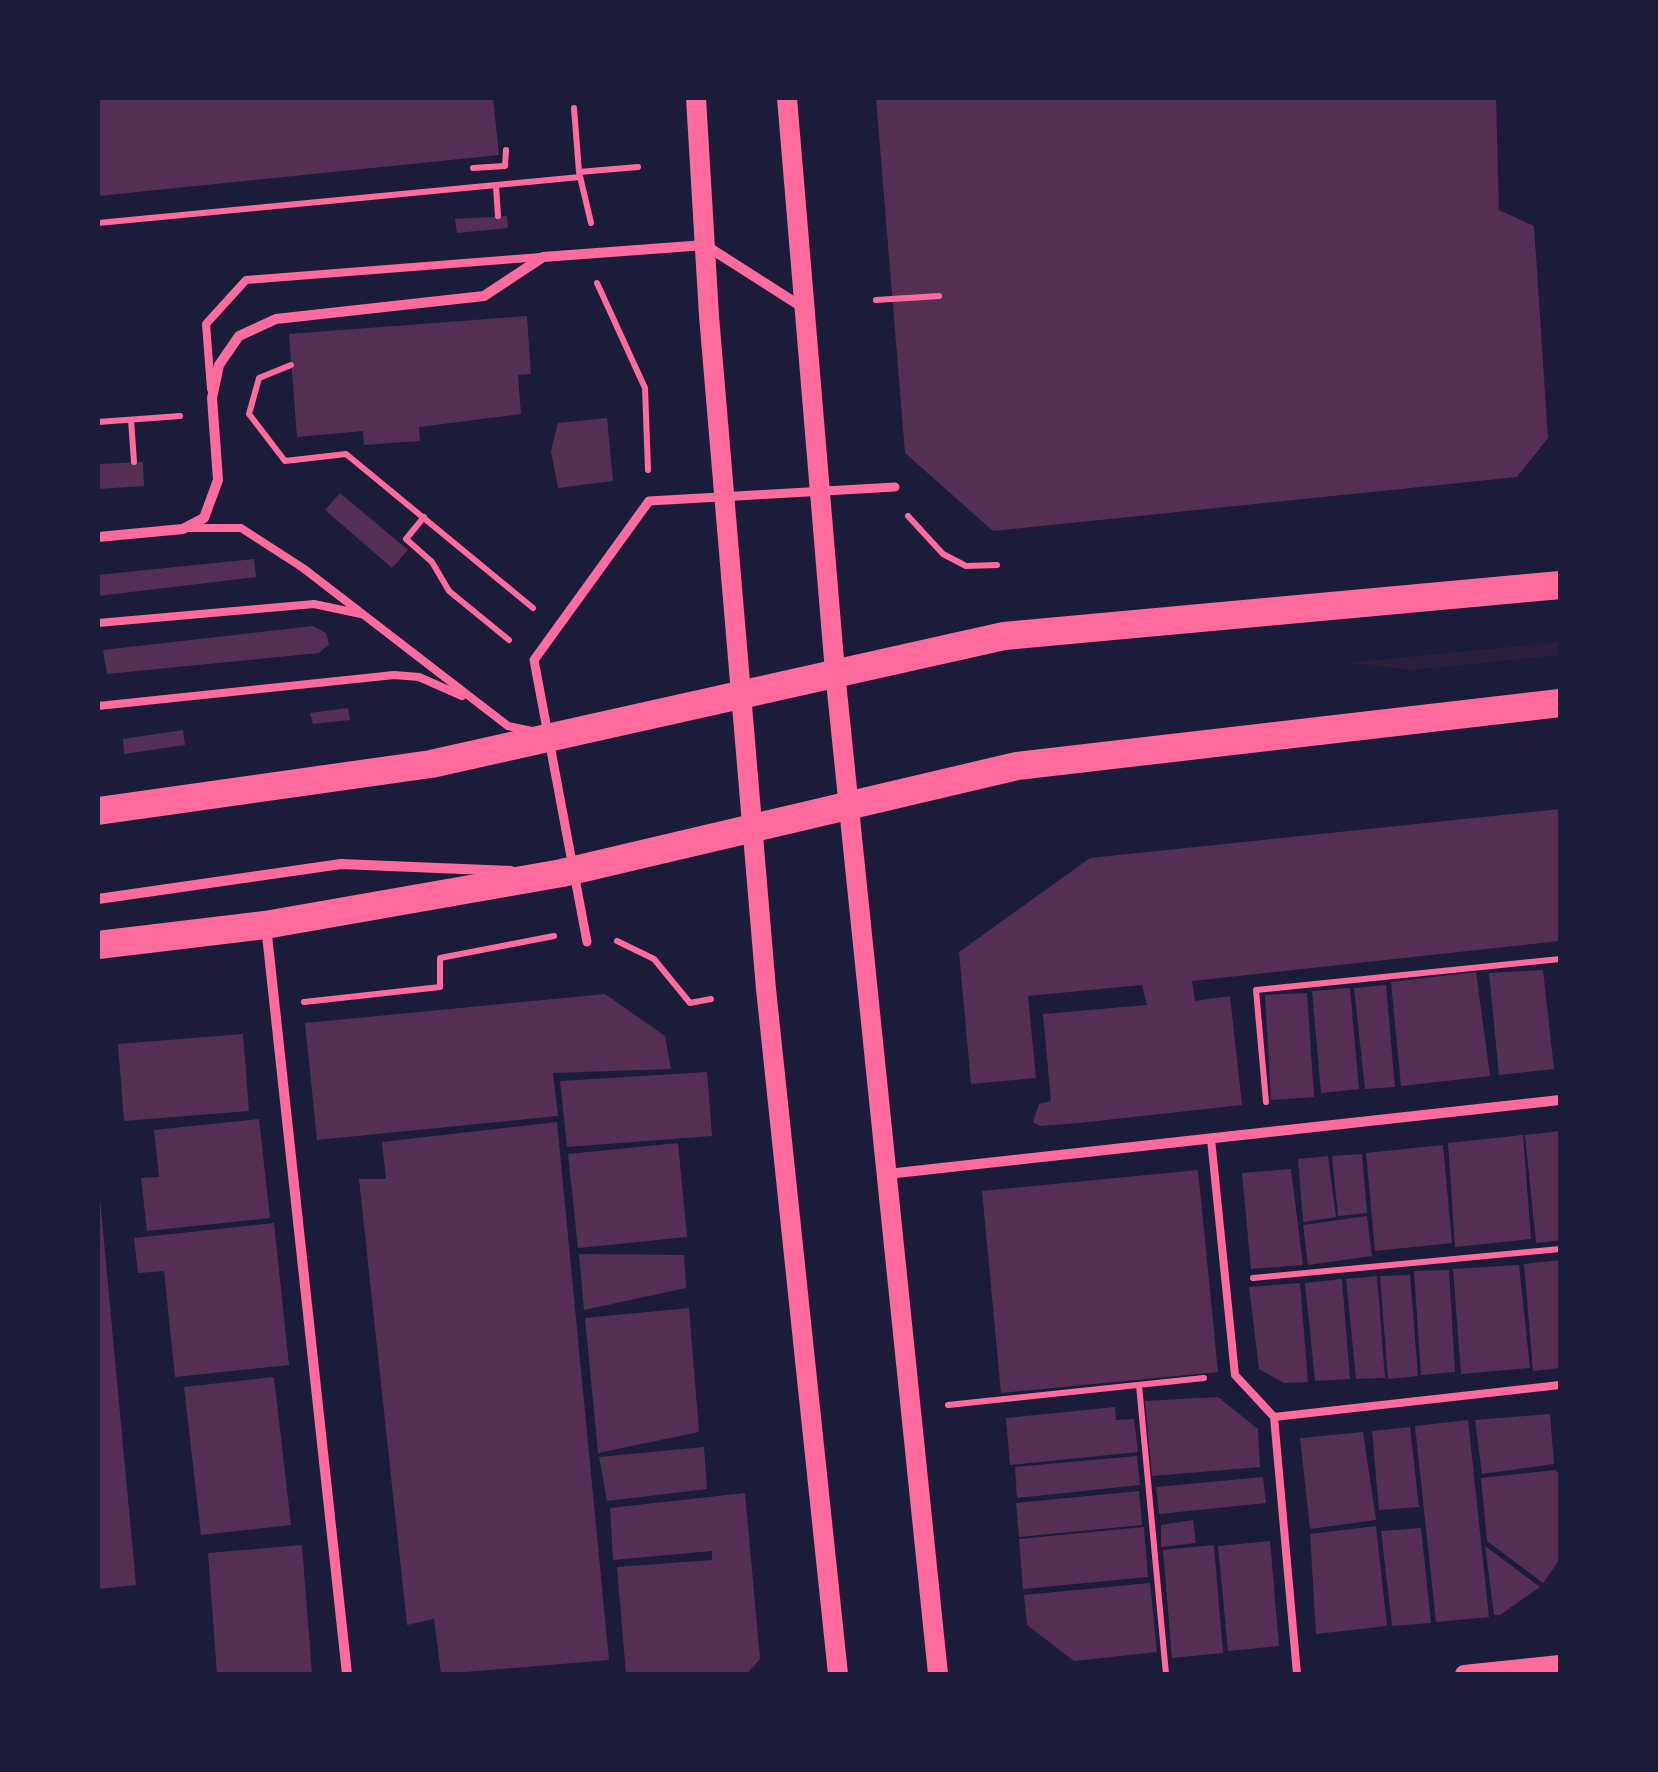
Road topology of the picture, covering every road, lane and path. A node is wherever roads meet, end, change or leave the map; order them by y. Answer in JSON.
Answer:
{"nodes":[{"id":1,"x":696,"y":98,"type":"edge"},
{"id":2,"x":787,"y":98,"type":"edge"},
{"id":3,"x":574,"y":108,"type":"dead end"},
{"id":4,"x":506,"y":150,"type":"dead end"},
{"id":5,"x":638,"y":167,"type":"dead end"},
{"id":6,"x":473,"y":168,"type":"dead end"},
{"id":7,"x":580,"y":175,"type":"junction"},
{"id":8,"x":496,"y":186,"type":"junction"},
{"id":9,"x":498,"y":216,"type":"dead end"},
{"id":10,"x":98,"y":223,"type":"edge"},
{"id":11,"x":592,"y":224,"type":"dead end"},
{"id":12,"x":705,"y":245,"type":"junction"},
{"id":13,"x":543,"y":256,"type":"junction"},
{"id":14,"x":595,"y":278,"type":"dead end"},
{"id":15,"x":939,"y":296,"type":"dead end"},
{"id":16,"x":876,"y":300,"type":"dead end"},
{"id":17,"x":803,"y":308,"type":"junction"},
{"id":18,"x":291,"y":365,"type":"dead end"},
{"id":19,"x":212,"y":398,"type":"junction"},
{"id":20,"x":180,"y":416,"type":"dead end"},
{"id":21,"x":131,"y":420,"type":"junction"},
{"id":22,"x":98,"y":422,"type":"edge"},
{"id":23,"x":134,"y":462,"type":"dead end"},
{"id":24,"x":895,"y":487,"type":"joint"},
{"id":25,"x":648,"y":501,"type":"junction"},
{"id":26,"x":424,"y":517,"type":"junction"},
{"id":27,"x":183,"y":529,"type":"junction"},
{"id":28,"x":98,"y":537,"type":"edge"},
{"id":29,"x":997,"y":565,"type":"dead end"},
{"id":30,"x":1560,"y":585,"type":"edge"},
{"id":31,"x":366,"y":616,"type":"junction"},
{"id":32,"x":98,"y":623,"type":"edge"},
{"id":33,"x":557,"y":628,"type":"junction"},
{"id":34,"x":534,"y":660,"type":"junction"},
{"id":35,"x":835,"y":672,"type":"junction"},
{"id":36,"x":740,"y":696,"type":"junction"},
{"id":37,"x":471,"y":700,"type":"junction"},
{"id":38,"x":1560,"y":703,"type":"edge"},
{"id":39,"x":98,"y":706,"type":"edge"},
{"id":40,"x":668,"y":713,"type":"junction"},
{"id":41,"x":850,"y":803,"type":"junction"},
{"id":42,"x":98,"y":811,"type":"edge"},
{"id":43,"x":752,"y":827,"type":"junction"},
{"id":44,"x":562,"y":873,"type":"junction"},
{"id":45,"x":98,"y":898,"type":"edge"},
{"id":46,"x":266,"y":925,"type":"junction"},
{"id":47,"x":585,"y":930,"type":"junction"},
{"id":48,"x":587,"y":942,"type":"joint"},
{"id":49,"x":98,"y":944,"type":"edge"},
{"id":50,"x":1560,"y":959,"type":"edge"},
{"id":51,"x":710,"y":999,"type":"dead end"},
{"id":52,"x":302,"y":1003,"type":"dead end"},
{"id":53,"x":1560,"y":1100,"type":"edge"},
{"id":54,"x":1269,"y":1133,"type":"junction"},
{"id":55,"x":1210,"y":1139,"type":"junction"},
{"id":56,"x":887,"y":1174,"type":"junction"},
{"id":57,"x":1560,"y":1249,"type":"edge"},
{"id":58,"x":1225,"y":1281,"type":"junction"},
{"id":59,"x":1235,"y":1375,"type":"junction"},
{"id":60,"x":1139,"y":1385,"type":"junction"},
{"id":61,"x":1560,"y":1385,"type":"edge"},
{"id":62,"x":912,"y":1409,"type":"junction"},
{"id":63,"x":1274,"y":1417,"type":"junction"},
{"id":64,"x":1560,"y":1664,"type":"edge"},
{"id":65,"x":347,"y":1674,"type":"edge"},
{"id":66,"x":838,"y":1674,"type":"edge"},
{"id":67,"x":938,"y":1674,"type":"edge"},
{"id":68,"x":1166,"y":1674,"type":"edge"},
{"id":69,"x":1297,"y":1674,"type":"edge"},
{"id":70,"x":1464,"y":1674,"type":"edge"}],
"edges":[{"from":1,"to":12,"type":"main road"},
{"from":2,"to":17,"type":"main road"},
{"from":3,"to":7,"type":"path"},
{"from":4,"to":6,"type":"path"},
{"from":5,"to":7,"type":"path"},
{"from":7,"to":8,"type":"path"},
{"from":7,"to":11,"type":"path"},
{"from":8,"to":9,"type":"path"},
{"from":8,"to":10,"type":"path"},
{"from":12,"to":13,"type":"street"},
{"from":12,"to":17,"type":"street"},
{"from":12,"to":36,"type":"main road"},
{"from":13,"to":19,"type":"street"},
{"from":13,"to":19,"type":"lane"},
{"from":14,"to":25,"type":"path"},
{"from":15,"to":16,"type":"path"},
{"from":17,"to":35,"type":"main road"},
{"from":18,"to":26,"type":"path"},
{"from":19,"to":27,"type":"street"},
{"from":20,"to":21,"type":"path"},
{"from":21,"to":22,"type":"path"},
{"from":21,"to":23,"type":"path"},
{"from":24,"to":25,"type":"street"},
{"from":24,"to":29,"type":"path"},
{"from":25,"to":33,"type":"street"},
{"from":26,"to":33,"type":"path"},
{"from":26,"to":34,"type":"path"},
{"from":27,"to":28,"type":"street"},
{"from":27,"to":31,"type":"lane"},
{"from":30,"to":35,"type":"highway"},
{"from":31,"to":32,"type":"lane"},
{"from":31,"to":37,"type":"lane"},
{"from":33,"to":34,"type":"street"},
{"from":34,"to":47,"type":"street"},
{"from":35,"to":36,"type":"highway"},
{"from":35,"to":41,"type":"main road"},
{"from":36,"to":40,"type":"highway"},
{"from":36,"to":43,"type":"main road"},
{"from":37,"to":39,"type":"lane"},
{"from":37,"to":40,"type":"lane"},
{"from":38,"to":41,"type":"highway"},
{"from":40,"to":42,"type":"highway"},
{"from":41,"to":43,"type":"highway"},
{"from":41,"to":56,"type":"main road"},
{"from":43,"to":44,"type":"highway"},
{"from":43,"to":66,"type":"main road"},
{"from":44,"to":45,"type":"street"},
{"from":44,"to":46,"type":"highway"},
{"from":46,"to":49,"type":"highway"},
{"from":46,"to":65,"type":"street"},
{"from":47,"to":48,"type":"street"},
{"from":47,"to":52,"type":"path"},
{"from":48,"to":51,"type":"path"},
{"from":50,"to":54,"type":"path"},
{"from":53,"to":54,"type":"street"},
{"from":54,"to":55,"type":"street"},
{"from":55,"to":56,"type":"street"},
{"from":55,"to":58,"type":"lane"},
{"from":56,"to":62,"type":"main road"},
{"from":57,"to":58,"type":"path"},
{"from":58,"to":59,"type":"lane"},
{"from":59,"to":60,"type":"path"},
{"from":59,"to":63,"type":"lane"},
{"from":60,"to":62,"type":"path"},
{"from":60,"to":68,"type":"path"},
{"from":61,"to":63,"type":"lane"},
{"from":62,"to":67,"type":"main road"},
{"from":63,"to":69,"type":"lane"},
{"from":64,"to":70,"type":"street"}]}
